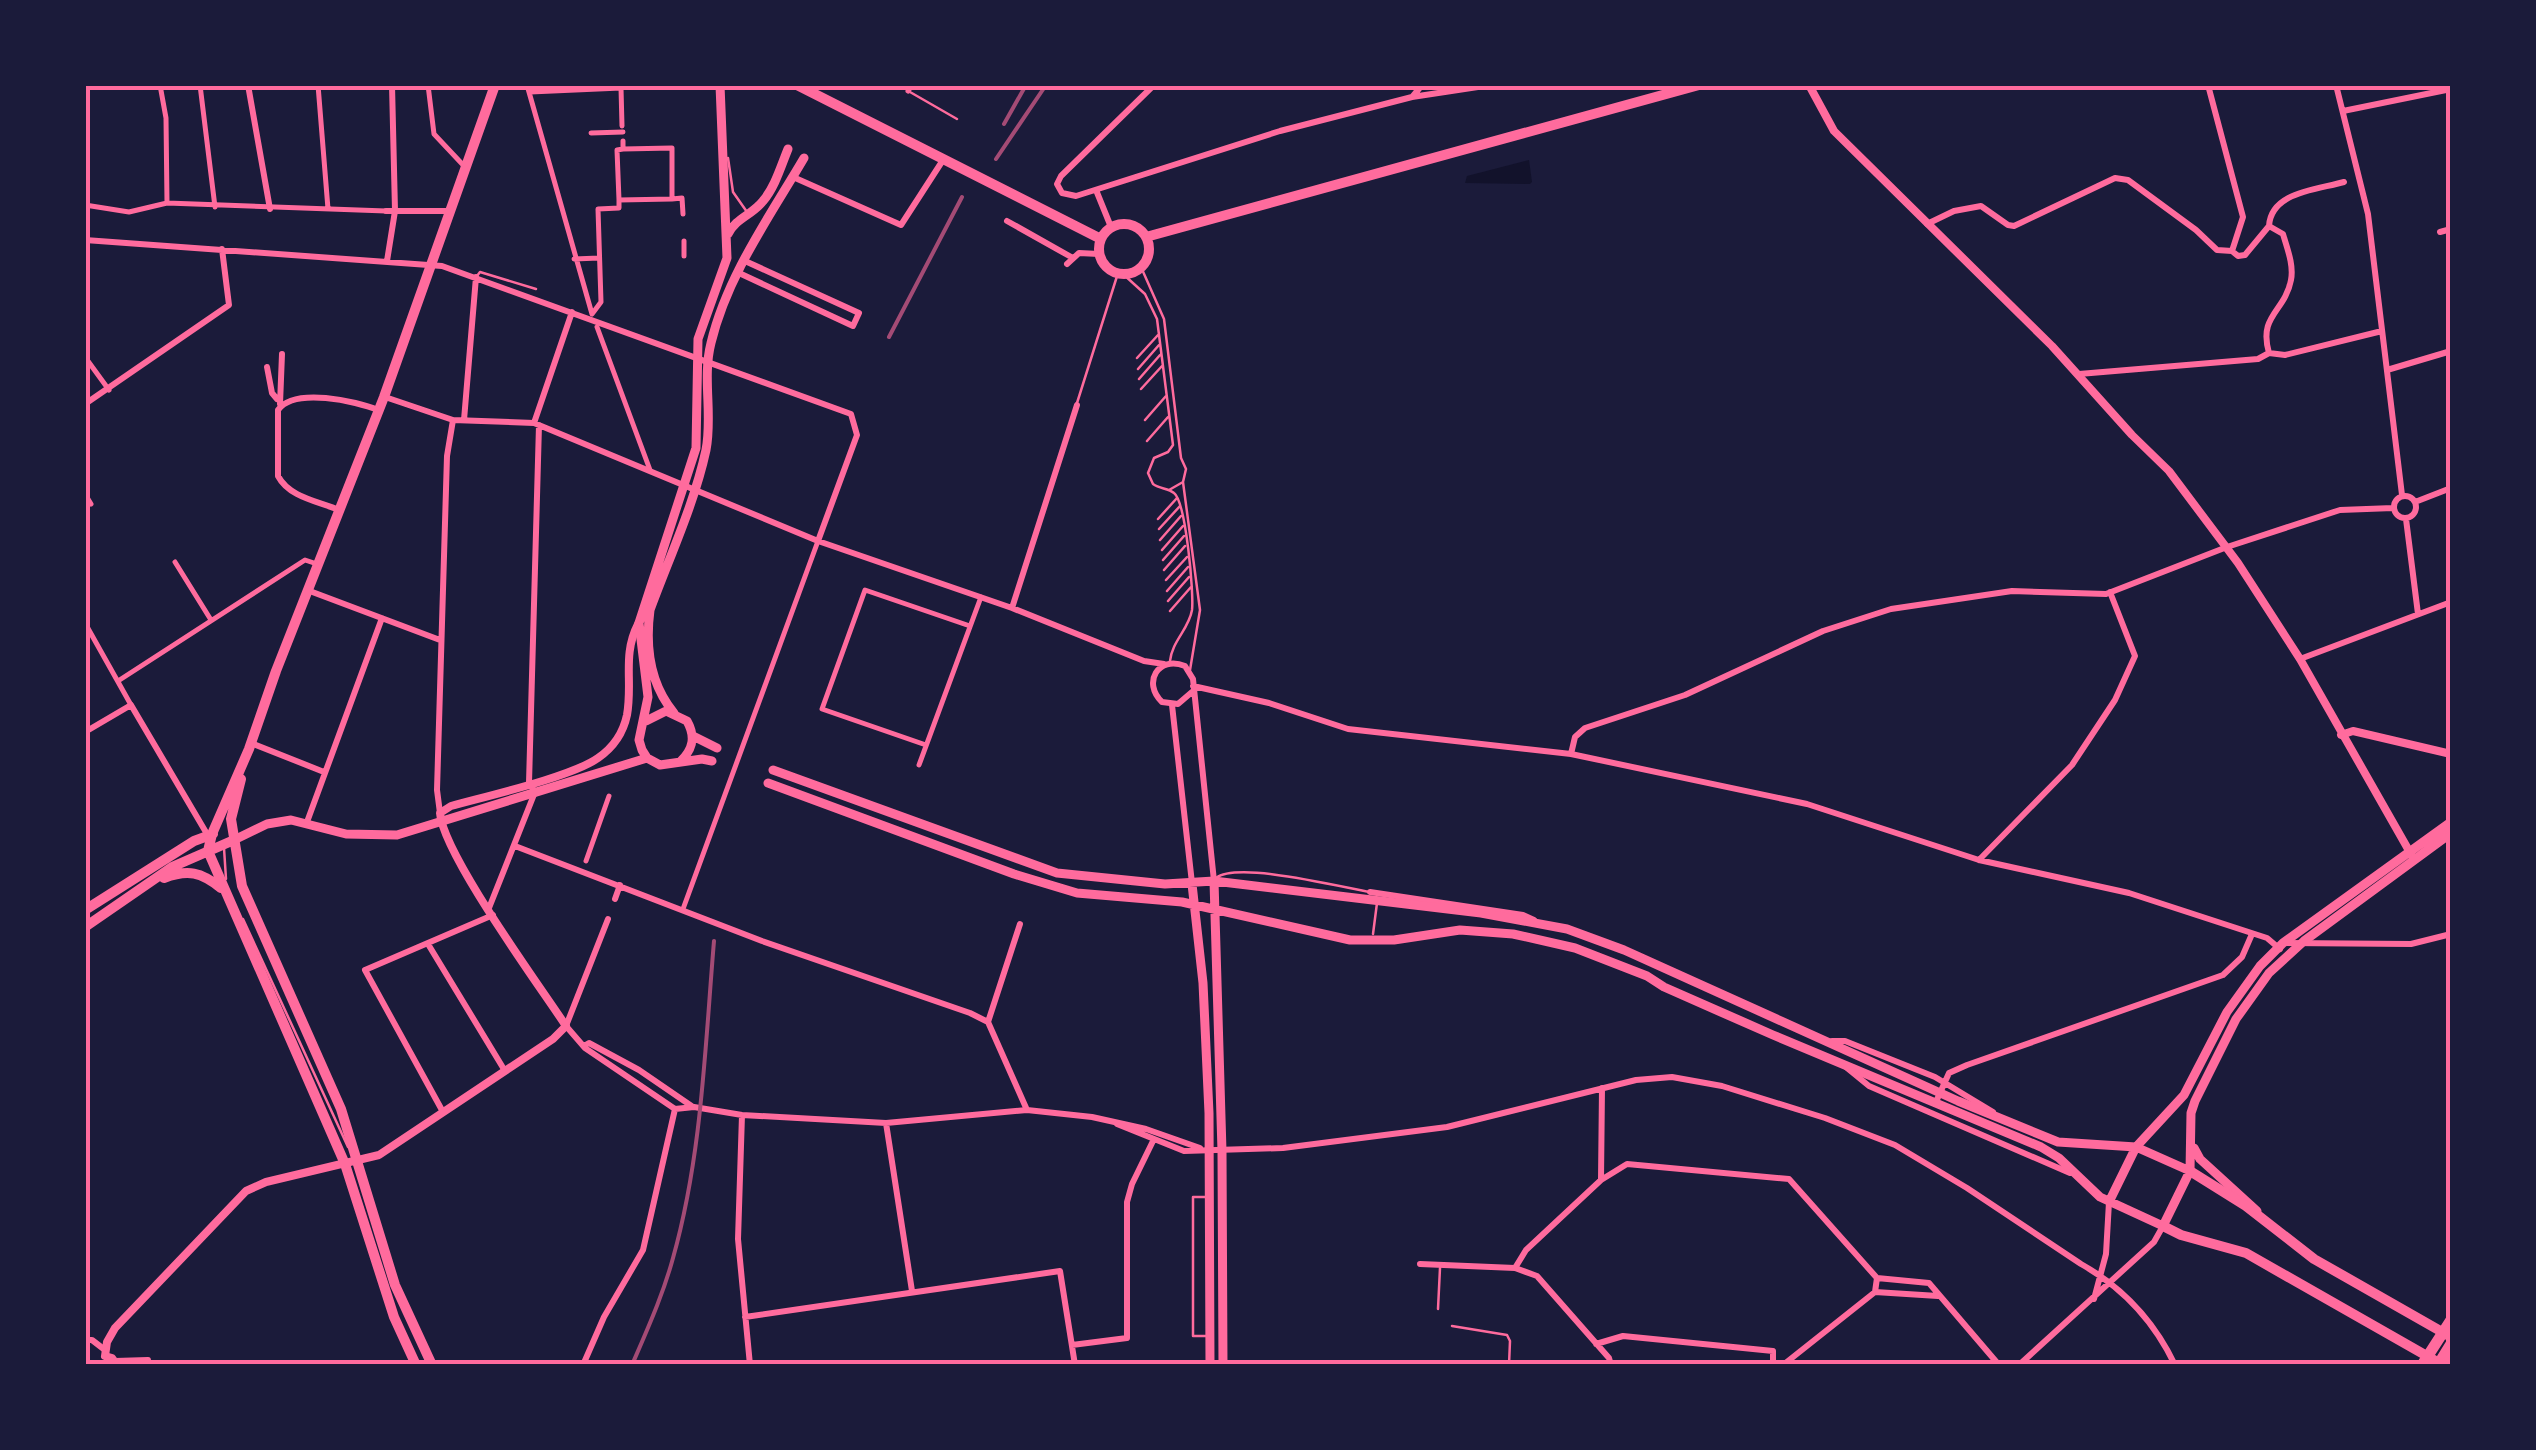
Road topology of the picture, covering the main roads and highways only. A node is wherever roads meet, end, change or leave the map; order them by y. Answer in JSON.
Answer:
{"nodes":[{"id":1,"x":494,"y":85,"type":"edge"},
{"id":2,"x":720,"y":85,"type":"edge"},
{"id":3,"x":797,"y":85,"type":"edge"},
{"id":4,"x":1699,"y":85,"type":"edge"},
{"id":5,"x":788,"y":149,"type":"dead end"},
{"id":6,"x":804,"y":158,"type":"dead end"},
{"id":7,"x":727,"y":235,"type":"junction"},
{"id":8,"x":1146,"y":237,"type":"junction"},
{"id":9,"x":1100,"y":239,"type":"junction"},
{"id":10,"x":689,"y":489,"type":"junction"},
{"id":11,"x":674,"y":713,"type":"junction"},
{"id":12,"x":645,"y":721,"type":"junction"},
{"id":13,"x":693,"y":736,"type":"junction"},
{"id":14,"x":250,"y":746,"type":"junction"},
{"id":15,"x":716,"y":748,"type":"dead end"},
{"id":16,"x":648,"y":758,"type":"junction"},
{"id":17,"x":681,"y":761,"type":"junction"},
{"id":18,"x":712,"y":762,"type":"dead end"},
{"id":19,"x":774,"y":770,"type":"dead end"},
{"id":20,"x":768,"y":782,"type":"dead end"},
{"id":21,"x":2451,"y":822,"type":"edge"},
{"id":22,"x":2451,"y":832,"type":"edge"},
{"id":23,"x":210,"y":834,"type":"junction"},
{"id":24,"x":228,"y":841,"type":"junction"},
{"id":25,"x":2411,"y":855,"type":"junction"},
{"id":26,"x":212,"y":857,"type":"junction"},
{"id":27,"x":1214,"y":881,"type":"junction"},
{"id":28,"x":153,"y":882,"type":"junction"},
{"id":29,"x":1192,"y":884,"type":"junction"},
{"id":30,"x":223,"y":890,"type":"junction"},
{"id":31,"x":1194,"y":906,"type":"junction"},
{"id":32,"x":85,"y":910,"type":"edge"},
{"id":33,"x":1213,"y":910,"type":"junction"},
{"id":34,"x":85,"y":926,"type":"edge"},
{"id":35,"x":2282,"y":949,"type":"junction"},
{"id":36,"x":2136,"y":1146,"type":"junction"},
{"id":37,"x":2192,"y":1146,"type":"junction"},
{"id":38,"x":2190,"y":1171,"type":"junction"},
{"id":39,"x":2109,"y":1202,"type":"junction"},
{"id":40,"x":2266,"y":1222,"type":"junction"},
{"id":41,"x":2163,"y":1226,"type":"junction"},
{"id":42,"x":2451,"y":1320,"type":"edge"},
{"id":43,"x":2451,"y":1340,"type":"edge"},
{"id":44,"x":416,"y":1365,"type":"edge"},
{"id":45,"x":432,"y":1365,"type":"edge"},
{"id":46,"x":1210,"y":1365,"type":"edge"},
{"id":47,"x":1224,"y":1365,"type":"edge"},
{"id":48,"x":2422,"y":1365,"type":"edge"},
{"id":49,"x":2441,"y":1365,"type":"edge"}],
"edges":[{"from":1,"to":14,"type":"main road"},
{"from":2,"to":7,"type":"main road"},
{"from":3,"to":9,"type":"main road"},
{"from":4,"to":8,"type":"main road"},
{"from":5,"to":7,"type":"main road"},
{"from":6,"to":10,"type":"main road"},
{"from":7,"to":10,"type":"main road"},
{"from":8,"to":9,"type":"main road"},
{"from":8,"to":9,"type":"main road"},
{"from":10,"to":11,"type":"main road"},
{"from":10,"to":12,"type":"main road"},
{"from":11,"to":12,"type":"main road"},
{"from":11,"to":13,"type":"main road"},
{"from":12,"to":16,"type":"main road"},
{"from":13,"to":15,"type":"main road"},
{"from":13,"to":17,"type":"main road"},
{"from":14,"to":23,"type":"main road"},
{"from":14,"to":24,"type":"main road"},
{"from":16,"to":17,"type":"main road"},
{"from":16,"to":24,"type":"main road"},
{"from":17,"to":18,"type":"main road"},
{"from":19,"to":29,"type":"main road"},
{"from":20,"to":31,"type":"main road"},
{"from":21,"to":25,"type":"main road"},
{"from":22,"to":25,"type":"main road"},
{"from":23,"to":24,"type":"main road"},
{"from":23,"to":26,"type":"main road"},
{"from":23,"to":32,"type":"main road"},
{"from":24,"to":26,"type":"main road"},
{"from":24,"to":45,"type":"main road"},
{"from":25,"to":35,"type":"main road"},
{"from":25,"to":35,"type":"main road"},
{"from":26,"to":28,"type":"main road"},
{"from":26,"to":30,"type":"main road"},
{"from":27,"to":29,"type":"main road"},
{"from":27,"to":33,"type":"main road"},
{"from":27,"to":36,"type":"main road"},
{"from":28,"to":30,"type":"main road"},
{"from":28,"to":34,"type":"main road"},
{"from":29,"to":31,"type":"main road"},
{"from":30,"to":44,"type":"main road"},
{"from":31,"to":33,"type":"main road"},
{"from":31,"to":46,"type":"main road"},
{"from":33,"to":39,"type":"main road"},
{"from":33,"to":47,"type":"main road"},
{"from":35,"to":36,"type":"main road"},
{"from":35,"to":37,"type":"main road"},
{"from":36,"to":38,"type":"main road"},
{"from":36,"to":39,"type":"main road"},
{"from":37,"to":38,"type":"main road"},
{"from":37,"to":40,"type":"main road"},
{"from":38,"to":40,"type":"main road"},
{"from":38,"to":41,"type":"main road"},
{"from":39,"to":41,"type":"main road"},
{"from":40,"to":43,"type":"main road"},
{"from":41,"to":49,"type":"main road"},
{"from":42,"to":48,"type":"highway"},
{"from":43,"to":49,"type":"highway"}]}
